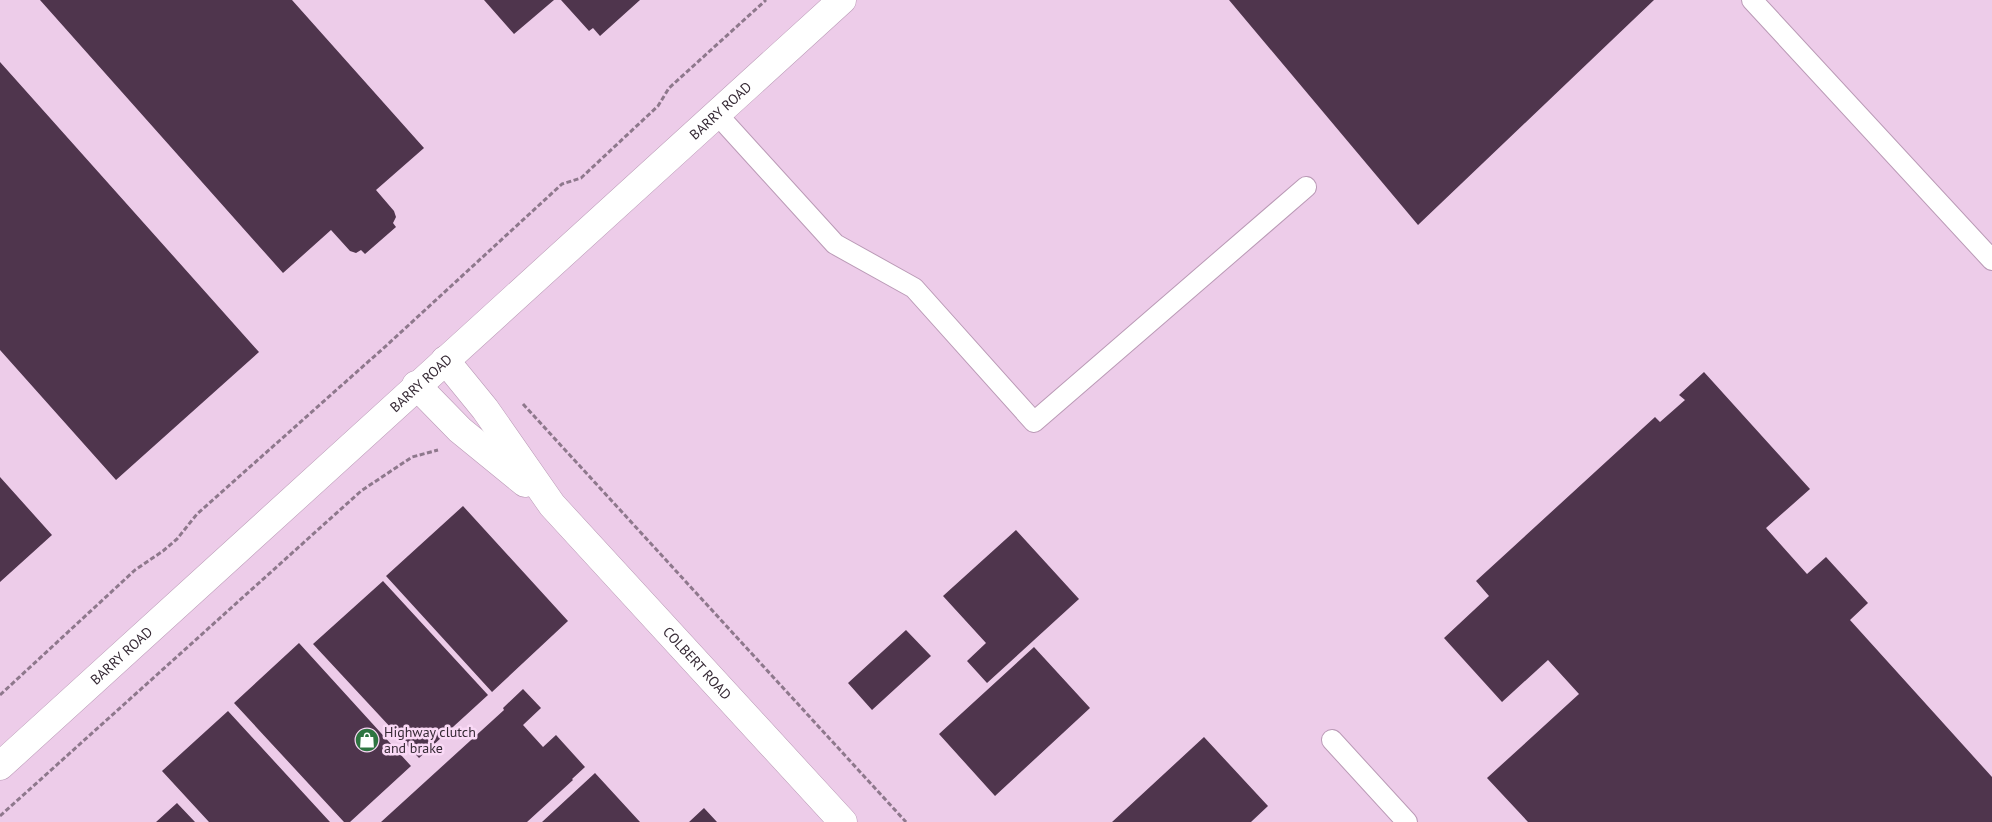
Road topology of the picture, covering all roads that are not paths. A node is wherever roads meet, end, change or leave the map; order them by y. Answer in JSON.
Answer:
{"nodes":[{"id":1,"x":842,"y":0,"type":"edge"},
{"id":2,"x":1752,"y":0,"type":"edge"},
{"id":3,"x":716,"y":114,"type":"junction"},
{"id":4,"x":1306,"y":187,"type":"dead end"},
{"id":5,"x":1992,"y":260,"type":"edge"},
{"id":6,"x":445,"y":360,"type":"junction"},
{"id":7,"x":416,"y":385,"type":"junction"},
{"id":8,"x":552,"y":505,"type":"junction"},
{"id":9,"x":1332,"y":740,"type":"dead end"},
{"id":10,"x":0,"y":766,"type":"edge"},
{"id":11,"x":843,"y":822,"type":"edge"},
{"id":12,"x":1407,"y":822,"type":"edge"}],
"edges":[{"from":1,"to":3,"type":"street","name":"BARRY ROAD"},
{"from":2,"to":5,"type":"lane"},
{"from":3,"to":4,"type":"lane"},
{"from":3,"to":6,"type":"street","name":"BARRY ROAD"},
{"from":6,"to":7,"type":"street","name":"BARRY ROAD"},
{"from":6,"to":8,"type":"street","name":"COLBERT ROAD"},
{"from":7,"to":8,"type":"street","name":"COLBERT ROAD"},
{"from":7,"to":10,"type":"street","name":"BARRY ROAD"},
{"from":8,"to":11,"type":"street","name":"COLBERT ROAD"},
{"from":9,"to":12,"type":"lane"}]}
